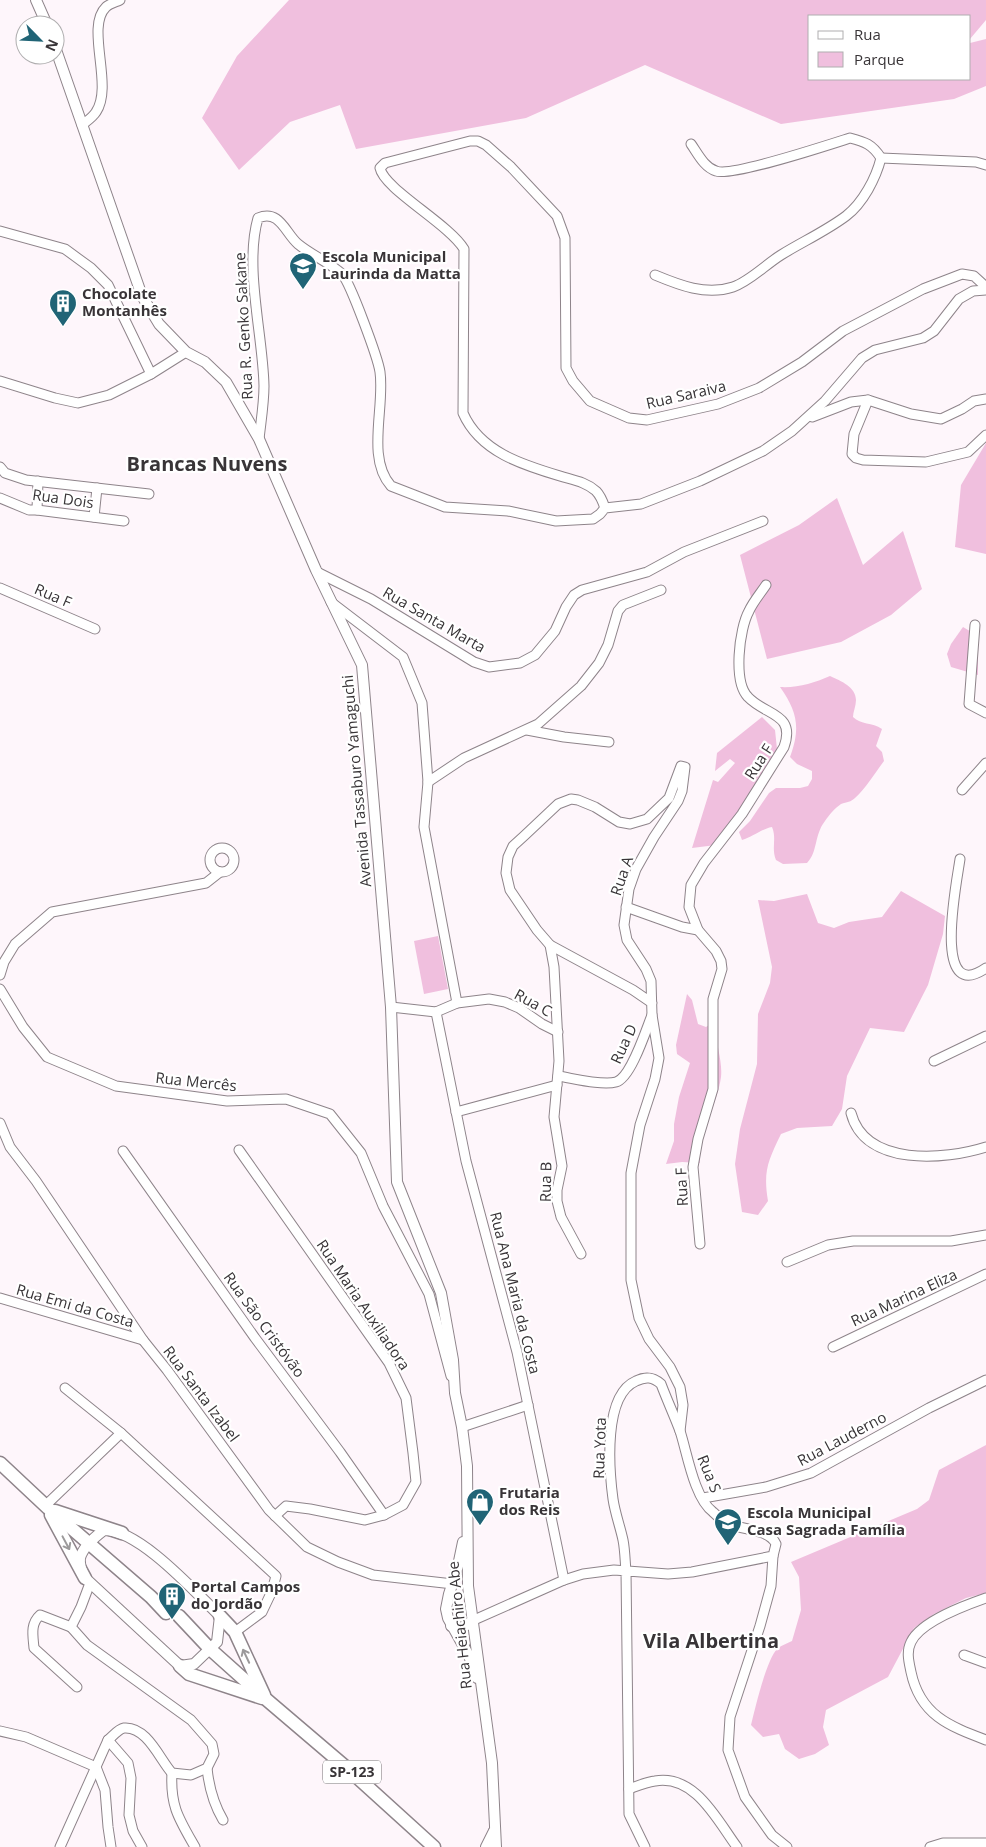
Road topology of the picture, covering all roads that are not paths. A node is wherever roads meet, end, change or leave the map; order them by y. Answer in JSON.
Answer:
{"nodes":[{"id":1,"x":36,"y":0,"type":"edge"},
{"id":2,"x":120,"y":0,"type":"edge"},
{"id":3,"x":42,"y":15,"type":"edge"},
{"id":4,"x":61,"y":65,"type":"edge"},
{"id":5,"x":82,"y":125,"type":"junction"},
{"id":6,"x":691,"y":144,"type":"dead end"},
{"id":7,"x":881,"y":158,"type":"junction"},
{"id":8,"x":986,"y":165,"type":"edge"},
{"id":9,"x":0,"y":232,"type":"edge"},
{"id":10,"x":655,"y":275,"type":"dead end"},
{"id":11,"x":986,"y":288,"type":"edge"},
{"id":12,"x":186,"y":352,"type":"junction"},
{"id":13,"x":151,"y":374,"type":"junction"},
{"id":14,"x":0,"y":381,"type":"edge"},
{"id":15,"x":986,"y":399,"type":"edge"},
{"id":16,"x":868,"y":400,"type":"junction"},
{"id":17,"x":806,"y":418,"type":"junction"},
{"id":18,"x":986,"y":435,"type":"edge"},
{"id":19,"x":260,"y":439,"type":"junction"},
{"id":20,"x":2,"y":472,"type":"edge"},
{"id":21,"x":38,"y":482,"type":"junction"},
{"id":22,"x":97,"y":488,"type":"junction"},
{"id":23,"x":149,"y":494,"type":"dead end"},
{"id":24,"x":0,"y":498,"type":"edge"},
{"id":25,"x":605,"y":508,"type":"junction"},
{"id":26,"x":37,"y":510,"type":"junction"},
{"id":27,"x":94,"y":517,"type":"junction"},
{"id":28,"x":124,"y":521,"type":"dead end"},
{"id":29,"x":763,"y":521,"type":"dead end"},
{"id":30,"x":317,"y":572,"type":"junction"},
{"id":31,"x":766,"y":585,"type":"dead end"},
{"id":32,"x":0,"y":588,"type":"edge"},
{"id":33,"x":661,"y":590,"type":"dead end"},
{"id":34,"x":331,"y":601,"type":"junction"},
{"id":35,"x":975,"y":625,"type":"dead end"},
{"id":36,"x":95,"y":629,"type":"dead end"},
{"id":37,"x":986,"y":713,"type":"edge"},
{"id":38,"x":527,"y":730,"type":"junction"},
{"id":39,"x":609,"y":742,"type":"dead end"},
{"id":40,"x":986,"y":763,"type":"edge"},
{"id":41,"x":428,"y":782,"type":"junction"},
{"id":42,"x":962,"y":790,"type":"dead end"},
{"id":43,"x":960,"y":858,"type":"dead end"},
{"id":44,"x":220,"y":872,"type":"dead end"},
{"id":45,"x":626,"y":907,"type":"junction"},
{"id":46,"x":698,"y":930,"type":"junction"},
{"id":47,"x":550,"y":945,"type":"junction"},
{"id":48,"x":986,"y":968,"type":"edge"},
{"id":49,"x":0,"y":974,"type":"edge"},
{"id":50,"x":0,"y":989,"type":"edge"},
{"id":51,"x":458,"y":1003,"type":"junction"},
{"id":52,"x":652,"y":1003,"type":"junction"},
{"id":53,"x":391,"y":1007,"type":"junction"},
{"id":54,"x":436,"y":1012,"type":"junction"},
{"id":55,"x":652,"y":1015,"type":"junction"},
{"id":56,"x":558,"y":1032,"type":"junction"},
{"id":57,"x":986,"y":1036,"type":"edge"},
{"id":58,"x":934,"y":1060,"type":"dead end"},
{"id":59,"x":557,"y":1080,"type":"junction"},
{"id":60,"x":456,"y":1112,"type":"junction"},
{"id":61,"x":851,"y":1113,"type":"dead end"},
{"id":62,"x":0,"y":1124,"type":"edge"},
{"id":63,"x":986,"y":1147,"type":"edge"},
{"id":64,"x":239,"y":1150,"type":"dead end"},
{"id":65,"x":123,"y":1151,"type":"dead end"},
{"id":66,"x":986,"y":1234,"type":"edge"},
{"id":67,"x":700,"y":1244,"type":"dead end"},
{"id":68,"x":581,"y":1254,"type":"dead end"},
{"id":69,"x":787,"y":1262,"type":"dead end"},
{"id":70,"x":986,"y":1274,"type":"edge"},
{"id":71,"x":0,"y":1298,"type":"edge"},
{"id":72,"x":143,"y":1340,"type":"junction"},
{"id":73,"x":833,"y":1346,"type":"dead end"},
{"id":74,"x":986,"y":1380,"type":"edge"},
{"id":75,"x":65,"y":1388,"type":"dead end"},
{"id":76,"x":455,"y":1393,"type":"junction"},
{"id":77,"x":528,"y":1404,"type":"junction"},
{"id":78,"x":462,"y":1427,"type":"junction"},
{"id":79,"x":680,"y":1431,"type":"junction"},
{"id":80,"x":121,"y":1433,"type":"junction"},
{"id":81,"x":0,"y":1463,"type":"edge"},
{"id":82,"x":702,"y":1498,"type":"junction"},
{"id":83,"x":46,"y":1507,"type":"junction"},
{"id":84,"x":384,"y":1515,"type":"junction"},
{"id":85,"x":275,"y":1516,"type":"junction"},
{"id":86,"x":467,"y":1524,"type":"junction"},
{"id":87,"x":122,"y":1533,"type":"junction"},
{"id":88,"x":90,"y":1543,"type":"junction"},
{"id":89,"x":773,"y":1556,"type":"junction"},
{"id":90,"x":626,"y":1571,"type":"junction"},
{"id":91,"x":87,"y":1580,"type":"junction"},
{"id":92,"x":564,"y":1580,"type":"junction"},
{"id":93,"x":453,"y":1584,"type":"junction"},
{"id":94,"x":469,"y":1592,"type":"junction"},
{"id":95,"x":986,"y":1598,"type":"edge"},
{"id":96,"x":220,"y":1616,"type":"junction"},
{"id":97,"x":474,"y":1620,"type":"junction"},
{"id":98,"x":451,"y":1626,"type":"junction"},
{"id":99,"x":71,"y":1627,"type":"junction"},
{"id":100,"x":236,"y":1632,"type":"junction"},
{"id":101,"x":210,"y":1649,"type":"junction"},
{"id":102,"x":964,"y":1655,"type":"dead end"},
{"id":103,"x":986,"y":1663,"type":"edge"},
{"id":104,"x":180,"y":1666,"type":"junction"},
{"id":105,"x":76,"y":1687,"type":"dead end"},
{"id":106,"x":483,"y":1697,"type":"junction"},
{"id":107,"x":266,"y":1700,"type":"junction"},
{"id":108,"x":0,"y":1731,"type":"edge"},
{"id":109,"x":108,"y":1740,"type":"junction"},
{"id":110,"x":986,"y":1740,"type":"edge"},
{"id":111,"x":96,"y":1767,"type":"junction"},
{"id":112,"x":207,"y":1768,"type":"junction"},
{"id":113,"x":172,"y":1773,"type":"junction"},
{"id":114,"x":629,"y":1789,"type":"junction"},
{"id":115,"x":223,"y":1820,"type":"dead end"},
{"id":116,"x":494,"y":1830,"type":"junction"},
{"id":117,"x":986,"y":1843,"type":"edge"},
{"id":118,"x":63,"y":1845,"type":"edge"},
{"id":119,"x":111,"y":1847,"type":"edge"},
{"id":120,"x":142,"y":1847,"type":"edge"},
{"id":121,"x":195,"y":1847,"type":"edge"},
{"id":122,"x":434,"y":1847,"type":"edge"},
{"id":123,"x":486,"y":1847,"type":"edge"},
{"id":124,"x":496,"y":1847,"type":"edge"},
{"id":125,"x":646,"y":1847,"type":"edge"},
{"id":126,"x":737,"y":1847,"type":"edge"},
{"id":127,"x":787,"y":1847,"type":"edge"},
{"id":128,"x":930,"y":1847,"type":"edge"}],
"edges":[{"from":1,"to":3,"type":"street"},
{"from":2,"to":5,"type":"street"},
{"from":4,"to":5,"type":"street","name":"Avenida Tassaburo Yamaguchi"},
{"from":5,"to":12,"type":"street","name":"Avenida Tassaburo Yamaguchi"},
{"from":6,"to":7,"type":"street"},
{"from":7,"to":8,"type":"street"},
{"from":7,"to":10,"type":"street"},
{"from":9,"to":13,"type":"street"},
{"from":11,"to":17,"type":"street"},
{"from":11,"to":25,"type":"street","name":"Rua Saraiva"},
{"from":12,"to":13,"type":"street"},
{"from":12,"to":19,"type":"street","name":"Avenida Tassaburo Yamaguchi"},
{"from":13,"to":14,"type":"street"},
{"from":15,"to":16,"type":"street"},
{"from":16,"to":17,"type":"street"},
{"from":16,"to":18,"type":"street"},
{"from":17,"to":25,"type":"street"},
{"from":19,"to":25,"type":"street","name":"Rua R. Genko Sakane"},
{"from":19,"to":30,"type":"street","name":"Avenida Tassaburo Yamaguchi"},
{"from":20,"to":21,"type":"street"},
{"from":21,"to":22,"type":"street"},
{"from":21,"to":26,"type":"street"},
{"from":22,"to":23,"type":"street"},
{"from":22,"to":27,"type":"street"},
{"from":24,"to":26,"type":"street","name":"Rua Dois"},
{"from":26,"to":27,"type":"street","name":"Rua Dois"},
{"from":27,"to":28,"type":"street","name":"Rua Dois"},
{"from":29,"to":30,"type":"street","name":"Rua Santa Marta"},
{"from":30,"to":34,"type":"street","name":"Avenida Tassaburo Yamaguchi"},
{"from":31,"to":46,"type":"street","name":"Rua F"},
{"from":32,"to":36,"type":"street","name":"Rua F"},
{"from":33,"to":38,"type":"street"},
{"from":34,"to":41,"type":"street"},
{"from":34,"to":53,"type":"street","name":"Avenida Tassaburo Yamaguchi"},
{"from":35,"to":37,"type":"street"},
{"from":38,"to":39,"type":"street"},
{"from":38,"to":41,"type":"street"},
{"from":40,"to":42,"type":"street"},
{"from":41,"to":51,"type":"street"},
{"from":43,"to":48,"type":"street"},
{"from":44,"to":49,"type":"street"},
{"from":45,"to":46,"type":"street"},
{"from":45,"to":47,"type":"street","name":"Rua A"},
{"from":45,"to":52,"type":"street","name":"Rua A"},
{"from":46,"to":67,"type":"street","name":"Rua F"},
{"from":47,"to":52,"type":"street"},
{"from":47,"to":56,"type":"street","name":"Rua B"},
{"from":50,"to":76,"type":"street","name":"Rua Mercês"},
{"from":51,"to":54,"type":"street","name":"Rua C"},
{"from":51,"to":56,"type":"street","name":"Rua C"},
{"from":52,"to":55,"type":"street","name":"Rua A"},
{"from":53,"to":54,"type":"street"},
{"from":53,"to":76,"type":"street","name":"Avenida Tassaburo Yamaguchi"},
{"from":54,"to":60,"type":"street","name":"Rua Ana Maria da Costa"},
{"from":55,"to":59,"type":"street","name":"Rua D"},
{"from":55,"to":79,"type":"street"},
{"from":56,"to":59,"type":"street","name":"Rua B"},
{"from":57,"to":58,"type":"street"},
{"from":59,"to":60,"type":"street","name":"Rua D"},
{"from":59,"to":68,"type":"street","name":"Rua B"},
{"from":60,"to":77,"type":"street","name":"Rua Ana Maria da Costa"},
{"from":61,"to":63,"type":"street"},
{"from":62,"to":72,"type":"street","name":"Rua Santa Izabel"},
{"from":64,"to":84,"type":"street","name":"Rua Maria Auxiliadora"},
{"from":65,"to":84,"type":"street","name":"Rua São Cristóvão"},
{"from":66,"to":69,"type":"street"},
{"from":70,"to":73,"type":"street","name":"Rua Marina Eliza"},
{"from":71,"to":72,"type":"street","name":"Rua Emi da Costa"},
{"from":72,"to":85,"type":"street","name":"Rua Santa Izabel"},
{"from":74,"to":82,"type":"street","name":"Rua Lauderno"},
{"from":75,"to":80,"type":"street"},
{"from":76,"to":78,"type":"street","name":"Avenida Tassaburo Yamaguchi"},
{"from":77,"to":78,"type":"street"},
{"from":77,"to":92,"type":"street","name":"Rua Ana Maria da Costa"},
{"from":78,"to":86,"type":"street","name":"Avenida Tassaburo Yamaguchi"},
{"from":79,"to":82,"type":"street","name":"Rua S"},
{"from":79,"to":90,"type":"street","name":"Rua Yota"},
{"from":80,"to":83,"type":"street"},
{"from":80,"to":100,"type":"street"},
{"from":81,"to":83,"type":"main road","number":"SP-123"},
{"from":82,"to":89,"type":"street","name":"Rua S"},
{"from":83,"to":87,"type":"main road"},
{"from":83,"to":88,"type":"main road","number":"SP-123"},
{"from":83,"to":91,"type":"main road","one_way":true},
{"from":84,"to":85,"type":"street","name":"Rua Maria Auxiliadora"},
{"from":85,"to":93,"type":"street","name":"Rua Santa Izabel"},
{"from":86,"to":93,"type":"street","name":"Rua Heiachiro Abe"},
{"from":86,"to":94,"type":"street","name":"Rua Heiachiro Abe"},
{"from":87,"to":88,"type":"street"},
{"from":87,"to":96,"type":"street"},
{"from":88,"to":91,"type":"street"},
{"from":88,"to":101,"type":"main road","number":"SP-123"},
{"from":89,"to":90,"type":"street"},
{"from":89,"to":127,"type":"street"},
{"from":90,"to":92,"type":"street"},
{"from":90,"to":114,"type":"street","name":"Rua Yota"},
{"from":91,"to":99,"type":"street"},
{"from":91,"to":104,"type":"street"},
{"from":92,"to":97,"type":"street"},
{"from":93,"to":94,"type":"street"},
{"from":93,"to":98,"type":"street","name":"Rua Heiachiro Abe"},
{"from":94,"to":97,"type":"street","name":"Rua Heiachiro Abe"},
{"from":95,"to":110,"type":"street"},
{"from":96,"to":100,"type":"main road"},
{"from":96,"to":101,"type":"street"},
{"from":97,"to":98,"type":"street"},
{"from":97,"to":106,"type":"street","name":"Rua Heiachiro Abe"},
{"from":98,"to":106,"type":"street","name":"Rua Heiachiro Abe"},
{"from":99,"to":105,"type":"street"},
{"from":99,"to":112,"type":"street"},
{"from":107,"to":100,"type":"main road","one_way":true},
{"from":101,"to":104,"type":"street"},
{"from":101,"to":107,"type":"main road","number":"SP-123"},
{"from":102,"to":103,"type":"street"},
{"from":104,"to":107,"type":"main road"},
{"from":106,"to":116,"type":"street","name":"Rua Heiachiro Abe"},
{"from":107,"to":122,"type":"main road","number":"SP-123"},
{"from":108,"to":111,"type":"street"},
{"from":109,"to":111,"type":"street"},
{"from":109,"to":113,"type":"street"},
{"from":109,"to":120,"type":"street"},
{"from":111,"to":118,"type":"street"},
{"from":111,"to":119,"type":"street"},
{"from":112,"to":113,"type":"street"},
{"from":112,"to":115,"type":"street"},
{"from":113,"to":121,"type":"street"},
{"from":114,"to":125,"type":"street","name":"Rua Yota"},
{"from":114,"to":126,"type":"street"},
{"from":116,"to":123,"type":"street","name":"Rua Heiachiro Abe"},
{"from":116,"to":124,"type":"street","name":"Rua Heiachiro Abe"},
{"from":117,"to":128,"type":"street"}]}
